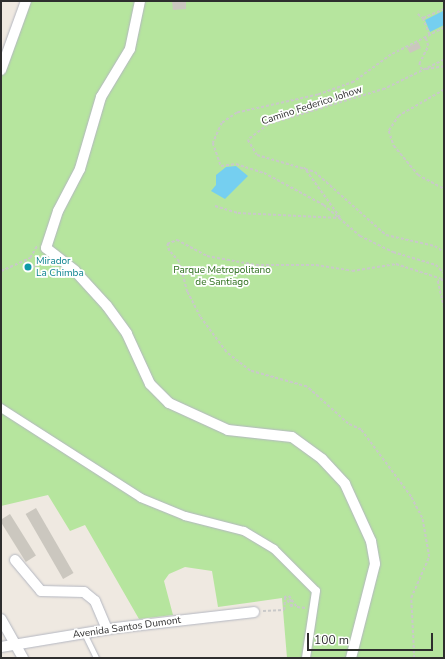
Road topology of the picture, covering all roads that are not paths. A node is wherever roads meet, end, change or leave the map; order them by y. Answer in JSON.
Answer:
{"nodes":[{"id":1,"x":26,"y":1,"type":"edge"},
{"id":2,"x":140,"y":1,"type":"edge"},
{"id":3,"x":1,"y":70,"type":"edge"},
{"id":4,"x":1,"y":408,"type":"edge"},
{"id":5,"x":15,"y":560,"type":"dead end"},
{"id":6,"x":254,"y":612,"type":"road end"},
{"id":7,"x":1,"y":619,"type":"edge"},
{"id":8,"x":107,"y":629,"type":"junction"},
{"id":9,"x":84,"y":633,"type":"junction"},
{"id":10,"x":15,"y":645,"type":"junction"},
{"id":11,"x":1,"y":647,"type":"edge"},
{"id":12,"x":23,"y":658,"type":"edge"},
{"id":13,"x":96,"y":658,"type":"edge"},
{"id":14,"x":306,"y":658,"type":"edge"},
{"id":15,"x":351,"y":658,"type":"edge"}],
"edges":[{"from":1,"to":3,"type":"street"},
{"from":2,"to":15,"type":"street"},
{"from":4,"to":14,"type":"street"},
{"from":5,"to":8,"type":"street"},
{"from":6,"to":8,"type":"street","name":"Avenida Santos Dumont"},
{"from":7,"to":10,"type":"street"},
{"from":8,"to":9,"type":"street","name":"Avenida Santos Dumont"},
{"from":9,"to":10,"type":"street","name":"Avenida Santos Dumont"},
{"from":9,"to":13,"type":"lane"},
{"from":10,"to":11,"type":"street","name":"Avenida Santos Dumont"},
{"from":10,"to":12,"type":"street"}]}
